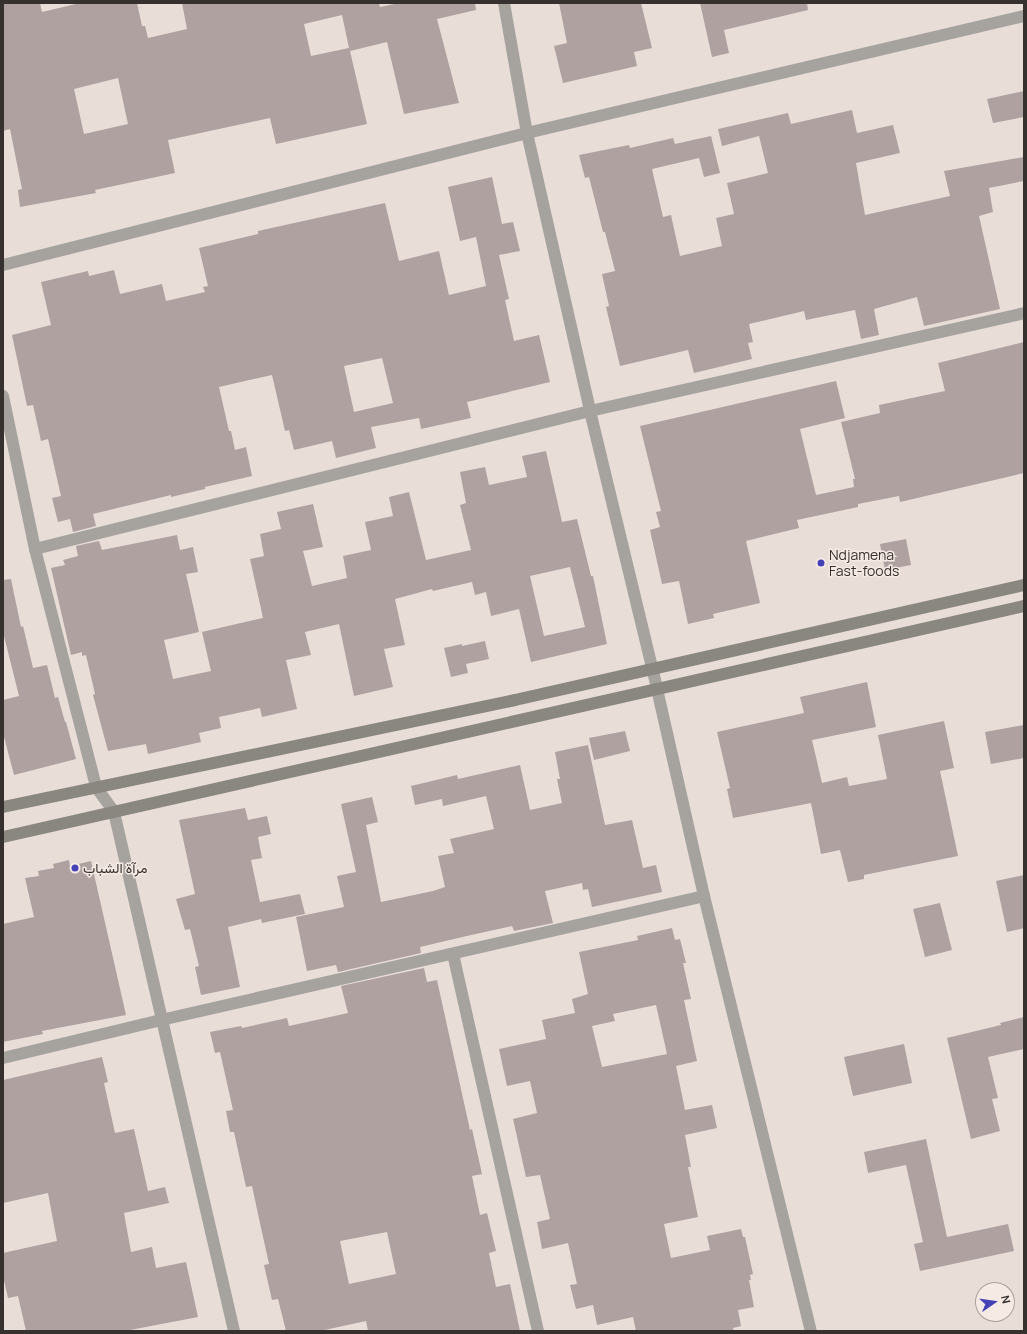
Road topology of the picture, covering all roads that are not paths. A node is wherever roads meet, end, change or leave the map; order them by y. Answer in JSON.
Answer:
{"nodes":[{"id":1,"x":504,"y":3,"type":"edge"},
{"id":2,"x":1024,"y":16,"type":"edge"},
{"id":3,"x":527,"y":133,"type":"junction"},
{"id":4,"x":3,"y":265,"type":"edge"},
{"id":5,"x":1024,"y":313,"type":"edge"},
{"id":6,"x":3,"y":396,"type":"edge"},
{"id":7,"x":590,"y":411,"type":"junction"},
{"id":8,"x":35,"y":549,"type":"junction"},
{"id":9,"x":1024,"y":585,"type":"edge"},
{"id":10,"x":1024,"y":606,"type":"edge"},
{"id":11,"x":652,"y":668,"type":"junction"},
{"id":12,"x":657,"y":689,"type":"junction"},
{"id":13,"x":96,"y":787,"type":"junction"},
{"id":14,"x":3,"y":807,"type":"edge"},
{"id":15,"x":114,"y":812,"type":"junction"},
{"id":16,"x":3,"y":837,"type":"edge"},
{"id":17,"x":704,"y":896,"type":"junction"},
{"id":18,"x":453,"y":954,"type":"junction"},
{"id":19,"x":161,"y":1020,"type":"junction"},
{"id":20,"x":3,"y":1058,"type":"edge"},
{"id":21,"x":234,"y":1331,"type":"edge"},
{"id":22,"x":538,"y":1331,"type":"edge"},
{"id":23,"x":811,"y":1331,"type":"edge"}],
"edges":[{"from":1,"to":3,"type":"street"},
{"from":2,"to":3,"type":"street"},
{"from":3,"to":4,"type":"street"},
{"from":3,"to":7,"type":"street"},
{"from":5,"to":7,"type":"street"},
{"from":6,"to":8,"type":"street"},
{"from":7,"to":8,"type":"street"},
{"from":7,"to":11,"type":"street"},
{"from":8,"to":13,"type":"street"},
{"from":9,"to":11,"type":"street"},
{"from":10,"to":12,"type":"street"},
{"from":11,"to":12,"type":"street"},
{"from":11,"to":13,"type":"street"},
{"from":12,"to":15,"type":"street"},
{"from":12,"to":17,"type":"street"},
{"from":13,"to":14,"type":"street"},
{"from":13,"to":15,"type":"street"},
{"from":15,"to":16,"type":"street"},
{"from":15,"to":19,"type":"street"},
{"from":17,"to":18,"type":"street"},
{"from":17,"to":23,"type":"street"},
{"from":18,"to":19,"type":"street"},
{"from":18,"to":22,"type":"street"},
{"from":19,"to":20,"type":"street"},
{"from":19,"to":21,"type":"street"}]}
